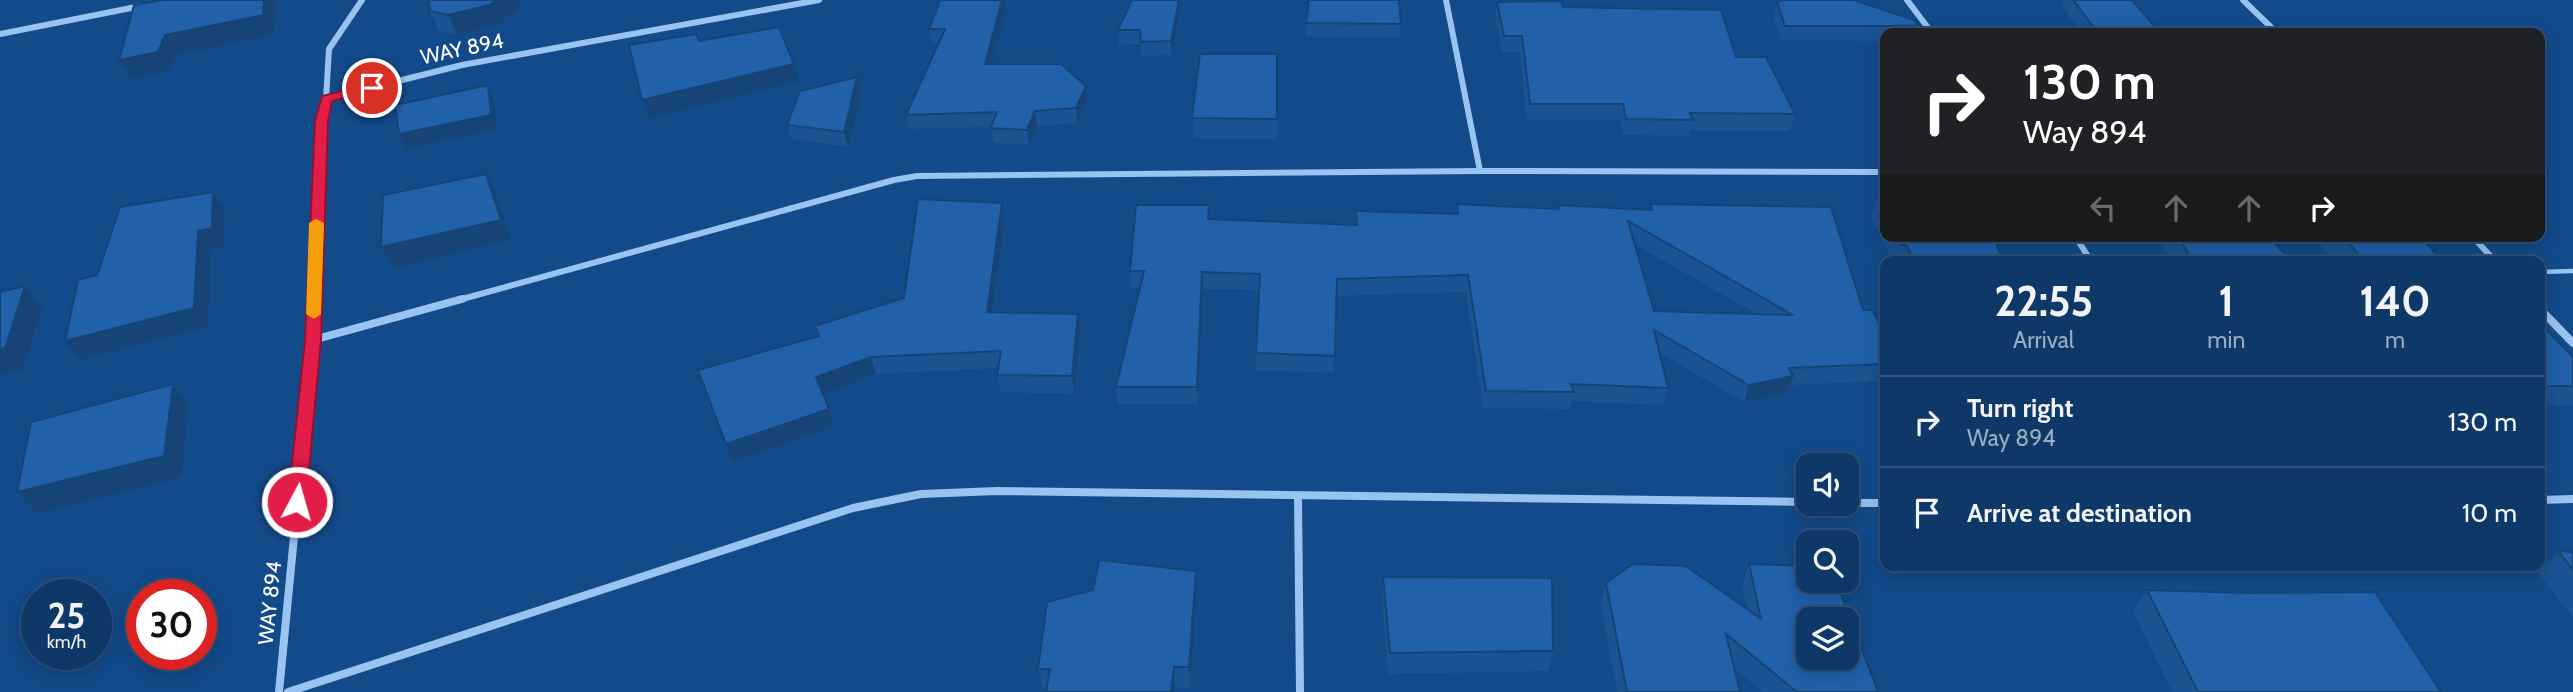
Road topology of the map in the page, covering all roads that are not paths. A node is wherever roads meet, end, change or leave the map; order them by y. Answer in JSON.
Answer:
{"nodes":[{"id":1,"x":362,"y":0,"type":"edge"},
{"id":2,"x":820,"y":0,"type":"edge"},
{"id":3,"x":1446,"y":0,"type":"edge"},
{"id":4,"x":1908,"y":0,"type":"edge"},
{"id":5,"x":2243,"y":0,"type":"edge"},
{"id":6,"x":146,"y":5,"type":"edge"},
{"id":7,"x":1928,"y":28,"type":"edge"},
{"id":8,"x":2272,"y":28,"type":"edge"},
{"id":9,"x":0,"y":34,"type":"edge"},
{"id":10,"x":326,"y":99,"type":"junction"},
{"id":11,"x":1479,"y":171,"type":"junction"},
{"id":12,"x":1880,"y":172,"type":"edge"},
{"id":13,"x":2478,"y":242,"type":"edge"},
{"id":14,"x":2490,"y":256,"type":"edge"},
{"id":15,"x":2573,"y":271,"type":"edge"},
{"id":16,"x":2545,"y":272,"type":"edge"},
{"id":17,"x":2545,"y":314,"type":"edge"},
{"id":18,"x":313,"y":340,"type":"junction"},
{"id":19,"x":2573,"y":344,"type":"edge"},
{"id":20,"x":1298,"y":496,"type":"junction"},
{"id":21,"x":2573,"y":499,"type":"edge"},
{"id":22,"x":2545,"y":500,"type":"edge"},
{"id":23,"x":1796,"y":502,"type":"edge"},
{"id":24,"x":1859,"y":503,"type":"edge"},
{"id":25,"x":1880,"y":503,"type":"edge"},
{"id":26,"x":279,"y":692,"type":"edge"},
{"id":27,"x":288,"y":692,"type":"edge"},
{"id":28,"x":1300,"y":692,"type":"edge"}],
"edges":[{"from":1,"to":10,"type":"street"},
{"from":2,"to":10,"type":"street","name":"WAY 894"},
{"from":3,"to":11,"type":"street"},
{"from":4,"to":7,"type":"street"},
{"from":5,"to":8,"type":"street"},
{"from":6,"to":9,"type":"street"},
{"from":10,"to":18,"type":"street","name":"WAY 894"},
{"from":11,"to":12,"type":"street"},
{"from":11,"to":18,"type":"street"},
{"from":13,"to":14,"type":"street"},
{"from":15,"to":16,"type":"lane"},
{"from":17,"to":19,"type":"street"},
{"from":18,"to":26,"type":"street","name":"WAY 894"},
{"from":20,"to":23,"type":"street"},
{"from":20,"to":27,"type":"street"},
{"from":20,"to":28,"type":"street"},
{"from":21,"to":22,"type":"street"},
{"from":24,"to":25,"type":"street"}]}
